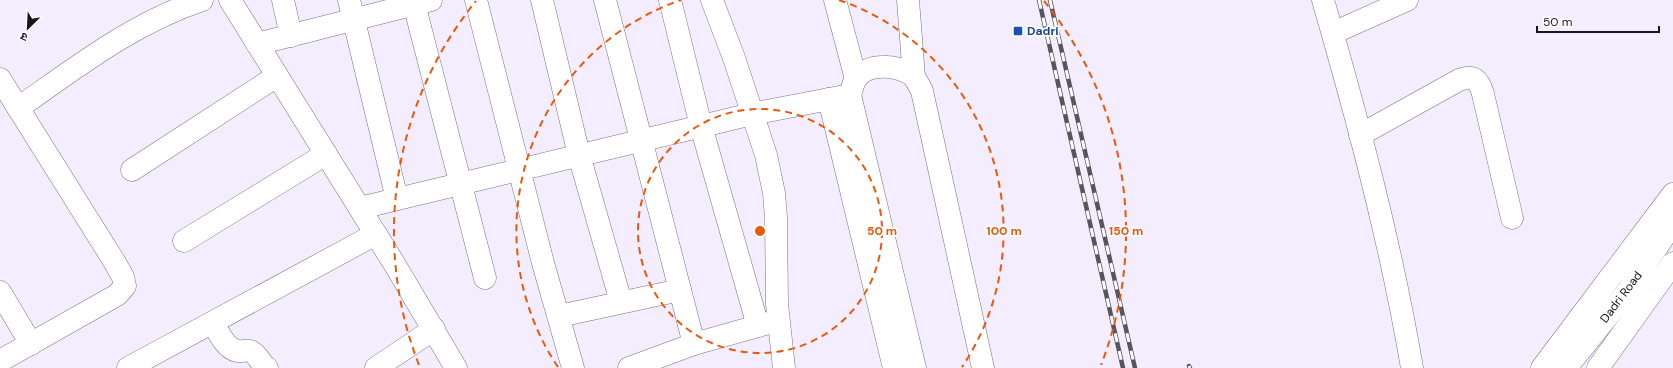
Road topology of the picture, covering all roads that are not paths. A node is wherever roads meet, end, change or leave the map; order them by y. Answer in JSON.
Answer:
{"nodes":[{"id":1,"x":202,"y":0,"type":"edge"},
{"id":2,"x":230,"y":0,"type":"edge"},
{"id":3,"x":282,"y":0,"type":"edge"},
{"id":4,"x":476,"y":0,"type":"edge"},
{"id":5,"x":542,"y":0,"type":"edge"},
{"id":6,"x":604,"y":0,"type":"edge"},
{"id":7,"x":670,"y":0,"type":"edge"},
{"id":8,"x":712,"y":0,"type":"edge"},
{"id":9,"x":835,"y":0,"type":"edge"},
{"id":10,"x":908,"y":0,"type":"edge"},
{"id":11,"x":1323,"y":0,"type":"edge"},
{"id":12,"x":1407,"y":0,"type":"edge"},
{"id":13,"x":419,"y":1,"type":"edge"},
{"id":14,"x":352,"y":10,"type":"edge"},
{"id":15,"x":1333,"y":34,"type":"junction"},
{"id":16,"x":291,"y":36,"type":"junction"},
{"id":17,"x":257,"y":44,"type":"junction"},
{"id":18,"x":277,"y":76,"type":"junction"},
{"id":19,"x":914,"y":77,"type":"junction"},
{"id":20,"x":0,"y":79,"type":"edge"},
{"id":21,"x":853,"y":87,"type":"junction"},
{"id":22,"x":829,"y":99,"type":"junction"},
{"id":23,"x":18,"y":108,"type":"junction"},
{"id":24,"x":752,"y":114,"type":"junction"},
{"id":25,"x":701,"y":126,"type":"junction"},
{"id":26,"x":1360,"y":135,"type":"junction"},
{"id":27,"x":642,"y":140,"type":"junction"},
{"id":28,"x":326,"y":154,"type":"junction"},
{"id":29,"x":579,"y":155,"type":"junction"},
{"id":30,"x":520,"y":169,"type":"junction"},
{"id":31,"x":132,"y":170,"type":"dead end"},
{"id":32,"x":460,"y":184,"type":"junction"},
{"id":33,"x":1673,"y":194,"type":"edge"},
{"id":34,"x":397,"y":199,"type":"junction"},
{"id":35,"x":360,"y":208,"type":"junction"},
{"id":36,"x":1512,"y":218,"type":"dead end"},
{"id":37,"x":1673,"y":223,"type":"edge"},
{"id":38,"x":376,"y":234,"type":"junction"},
{"id":39,"x":184,"y":242,"type":"dead end"},
{"id":40,"x":1673,"y":263,"type":"edge"},
{"id":41,"x":485,"y":278,"type":"dead end"},
{"id":42,"x":1673,"y":285,"type":"edge"},
{"id":43,"x":680,"y":290,"type":"junction"},
{"id":44,"x":0,"y":292,"type":"edge"},
{"id":45,"x":621,"y":302,"type":"junction"},
{"id":46,"x":559,"y":316,"type":"junction"},
{"id":47,"x":779,"y":320,"type":"junction"},
{"id":48,"x":213,"y":323,"type":"junction"},
{"id":49,"x":758,"y":326,"type":"junction"},
{"id":50,"x":434,"y":329,"type":"junction"},
{"id":51,"x":31,"y":344,"type":"junction"},
{"id":52,"x":694,"y":344,"type":"junction"},
{"id":53,"x":0,"y":361,"type":"edge"},
{"id":54,"x":1568,"y":365,"type":"edge"},
{"id":55,"x":133,"y":367,"type":"edge"},
{"id":56,"x":266,"y":368,"type":"edge"},
{"id":57,"x":376,"y":368,"type":"edge"},
{"id":58,"x":456,"y":368,"type":"edge"},
{"id":59,"x":573,"y":368,"type":"edge"},
{"id":60,"x":629,"y":368,"type":"edge"},
{"id":61,"x":784,"y":368,"type":"edge"},
{"id":62,"x":894,"y":368,"type":"edge"},
{"id":63,"x":915,"y":368,"type":"edge"},
{"id":64,"x":983,"y":368,"type":"edge"},
{"id":65,"x":1412,"y":368,"type":"edge"},
{"id":66,"x":1542,"y":368,"type":"edge"},
{"id":67,"x":1598,"y":368,"type":"edge"},
{"id":68,"x":1610,"y":368,"type":"edge"}],
"edges":[{"from":1,"to":23,"type":"street"},
{"from":2,"to":17,"type":"street"},
{"from":3,"to":16,"type":"street"},
{"from":4,"to":30,"type":"street"},
{"from":5,"to":29,"type":"street"},
{"from":6,"to":27,"type":"street"},
{"from":7,"to":25,"type":"street"},
{"from":8,"to":24,"type":"street"},
{"from":9,"to":21,"type":"street"},
{"from":10,"to":19,"type":"street"},
{"from":11,"to":15,"type":"street"},
{"from":12,"to":15,"type":"street"},
{"from":13,"to":14,"type":"street"},
{"from":13,"to":32,"type":"street"},
{"from":14,"to":16,"type":"street"},
{"from":14,"to":34,"type":"street"},
{"from":15,"to":26,"type":"street"},
{"from":16,"to":17,"type":"street"},
{"from":17,"to":18,"type":"street"},
{"from":18,"to":28,"type":"street"},
{"from":18,"to":31,"type":"street"},
{"from":19,"to":21,"type":"street"},
{"from":19,"to":64,"type":"street"},
{"from":20,"to":23,"type":"street"},
{"from":21,"to":22,"type":"street"},
{"from":21,"to":63,"type":"street"},
{"from":22,"to":24,"type":"street"},
{"from":22,"to":62,"type":"street"},
{"from":23,"to":51,"type":"street"},
{"from":24,"to":25,"type":"street"},
{"from":24,"to":47,"type":"street"},
{"from":25,"to":27,"type":"street"},
{"from":25,"to":49,"type":"street"},
{"from":26,"to":36,"type":"street"},
{"from":26,"to":65,"type":"street"},
{"from":27,"to":29,"type":"street"},
{"from":27,"to":43,"type":"street"},
{"from":28,"to":35,"type":"street"},
{"from":28,"to":39,"type":"street"},
{"from":29,"to":30,"type":"street"},
{"from":29,"to":45,"type":"street"},
{"from":30,"to":32,"type":"street"},
{"from":30,"to":46,"type":"street"},
{"from":32,"to":34,"type":"street"},
{"from":32,"to":41,"type":"street"},
{"from":33,"to":66,"type":"street"},
{"from":34,"to":35,"type":"street"},
{"from":35,"to":38,"type":"street"},
{"from":37,"to":54,"type":"street","name":"Dadri Road"},
{"from":38,"to":48,"type":"street"},
{"from":38,"to":50,"type":"street"},
{"from":40,"to":67,"type":"street","name":"Dadri Road"},
{"from":42,"to":68,"type":"street"},
{"from":43,"to":45,"type":"street"},
{"from":43,"to":52,"type":"street"},
{"from":44,"to":51,"type":"street"},
{"from":45,"to":46,"type":"street"},
{"from":46,"to":59,"type":"street"},
{"from":47,"to":49,"type":"street"},
{"from":47,"to":61,"type":"street"},
{"from":48,"to":55,"type":"street"},
{"from":48,"to":56,"type":"street"},
{"from":49,"to":52,"type":"street"},
{"from":50,"to":57,"type":"street"},
{"from":50,"to":58,"type":"street"},
{"from":51,"to":53,"type":"street"},
{"from":52,"to":60,"type":"street"}]}
